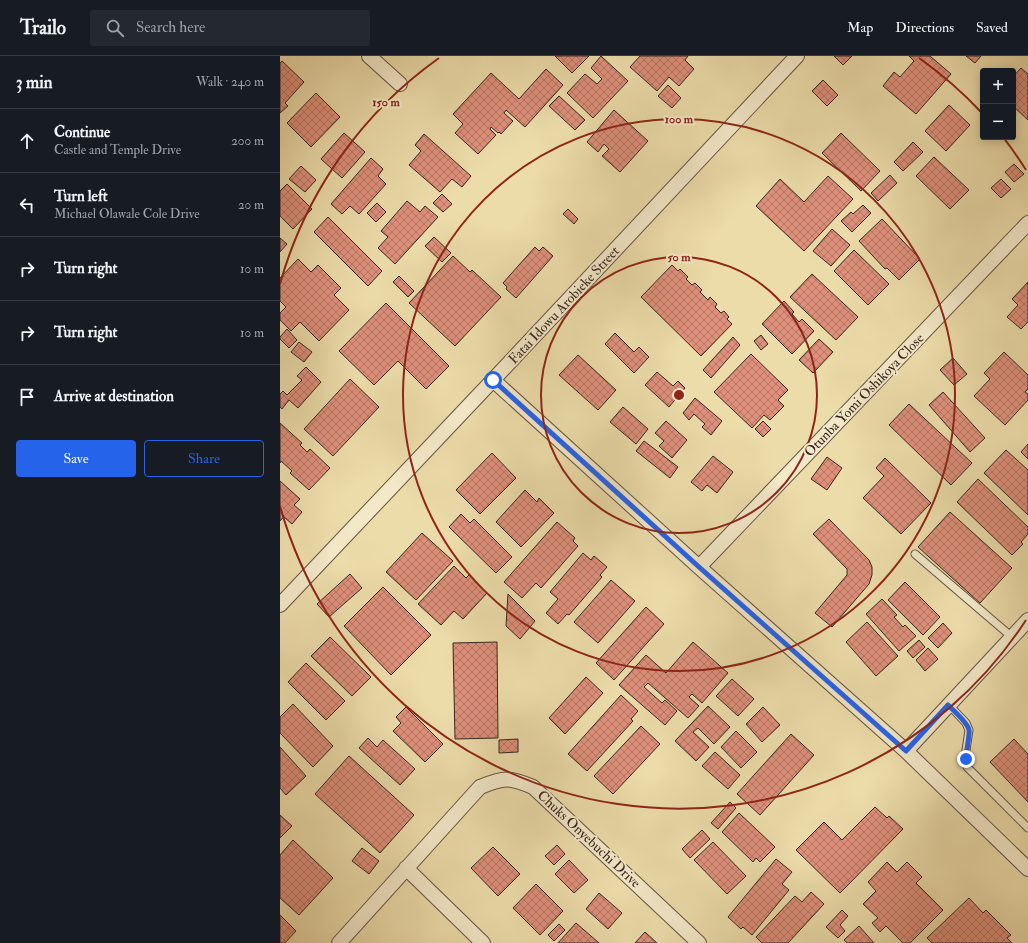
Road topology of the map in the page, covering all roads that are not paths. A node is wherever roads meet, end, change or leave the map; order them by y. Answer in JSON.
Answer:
{"nodes":[{"id":1,"x":369,"y":56,"type":"edge"},
{"id":2,"x":797,"y":56,"type":"edge"},
{"id":3,"x":400,"y":84,"type":"dead end"},
{"id":4,"x":1028,"y":224,"type":"edge"},
{"id":5,"x":493,"y":380,"type":"junction"},
{"id":6,"x":915,"y":554,"type":"dead end"},
{"id":7,"x":699,"y":567,"type":"junction"},
{"id":8,"x":280,"y":605,"type":"edge"},
{"id":9,"x":1028,"y":620,"type":"edge"},
{"id":10,"x":1012,"y":637,"type":"junction"},
{"id":11,"x":948,"y":705,"type":"junction"},
{"id":12,"x":906,"y":751,"type":"junction"},
{"id":13,"x":1028,"y":828,"type":"edge"},
{"id":14,"x":406,"y":868,"type":"junction"},
{"id":15,"x":1028,"y":869,"type":"edge"},
{"id":16,"x":339,"y":943,"type":"edge"},
{"id":17,"x":483,"y":943,"type":"edge"},
{"id":18,"x":699,"y":943,"type":"edge"}],
"edges":[{"from":1,"to":3,"type":"street"},
{"from":2,"to":5,"type":"street","name":"Fatai Idowu Arobieke Street"},
{"from":4,"to":7,"type":"street","name":"Otunba Yomi Oshikoya Close"},
{"from":5,"to":7,"type":"street"},
{"from":5,"to":8,"type":"street","name":"Fatai Idowu Arobieke Street"},
{"from":6,"to":10,"type":"lane"},
{"from":7,"to":12,"type":"street"},
{"from":9,"to":10,"type":"street"},
{"from":10,"to":11,"type":"street"},
{"from":11,"to":12,"type":"street"},
{"from":11,"to":13,"type":"lane"},
{"from":12,"to":15,"type":"street"},
{"from":14,"to":16,"type":"street","name":"Chuks Onyebuchi Drive"},
{"from":14,"to":17,"type":"street"},
{"from":14,"to":18,"type":"street","name":"Chuks Onyebuchi Drive"}]}
